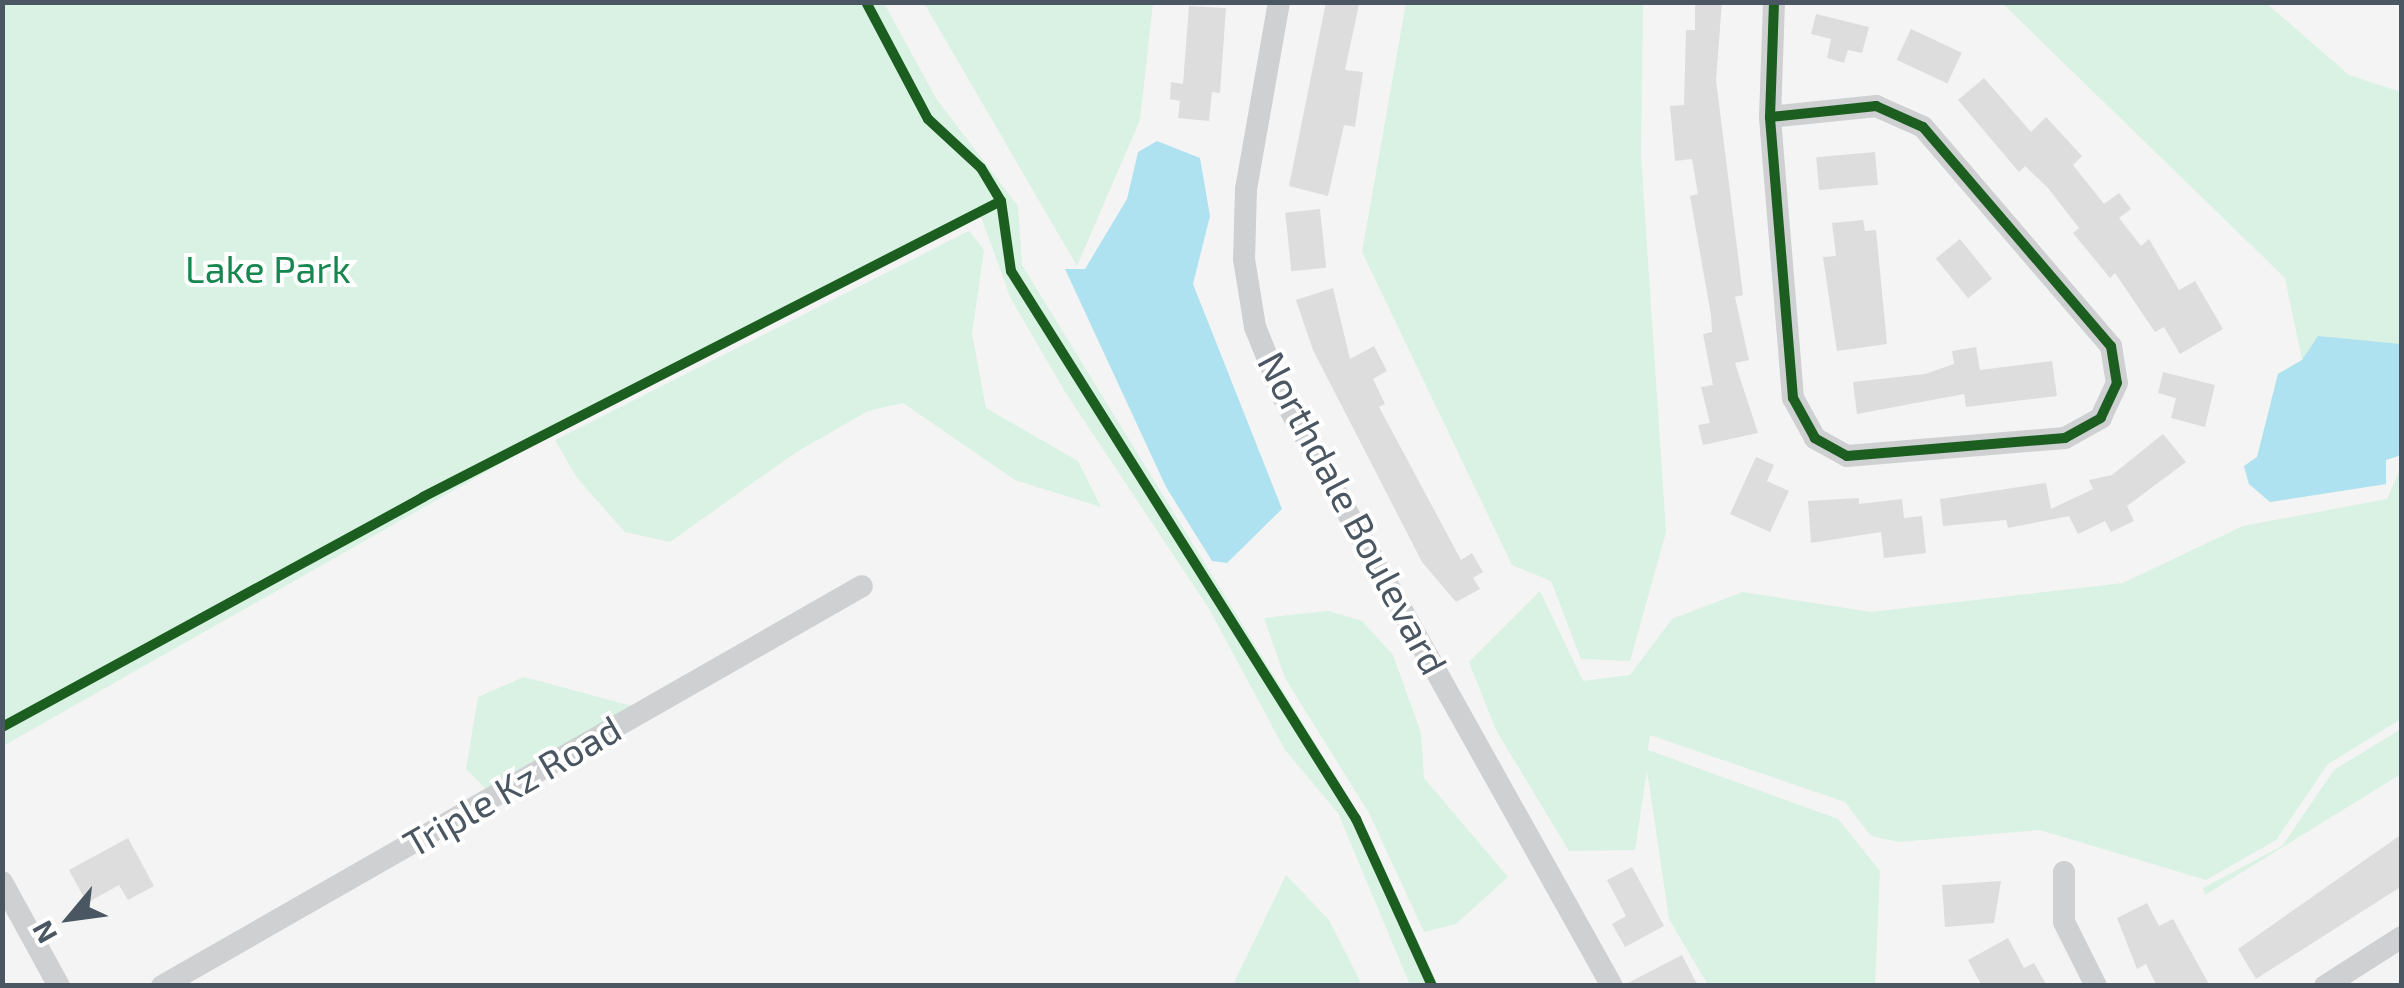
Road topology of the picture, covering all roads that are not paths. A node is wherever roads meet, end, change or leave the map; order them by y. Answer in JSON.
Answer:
{"nodes":[{"id":1,"x":1278,"y":2,"type":"edge"},
{"id":2,"x":1774,"y":2,"type":"edge"},
{"id":3,"x":1770,"y":117,"type":"junction"},
{"id":4,"x":862,"y":586,"type":"dead end"},
{"id":5,"x":2064,"y":872,"type":"dead end"},
{"id":6,"x":2,"y":882,"type":"edge"},
{"id":7,"x":2402,"y":938,"type":"edge"},
{"id":8,"x":59,"y":986,"type":"edge"},
{"id":9,"x":162,"y":986,"type":"edge"},
{"id":10,"x":1612,"y":986,"type":"edge"},
{"id":11,"x":2096,"y":986,"type":"edge"},
{"id":12,"x":2325,"y":986,"type":"edge"}],
"edges":[{"from":1,"to":10,"type":"street","name":"Northdale Boulevard"},
{"from":2,"to":3,"type":"street"},
{"from":3,"to":3,"type":"street"},
{"from":4,"to":9,"type":"street","name":"Triple Kz Road"},
{"from":5,"to":11,"type":"street"},
{"from":6,"to":8,"type":"street"},
{"from":7,"to":12,"type":"street"}]}
